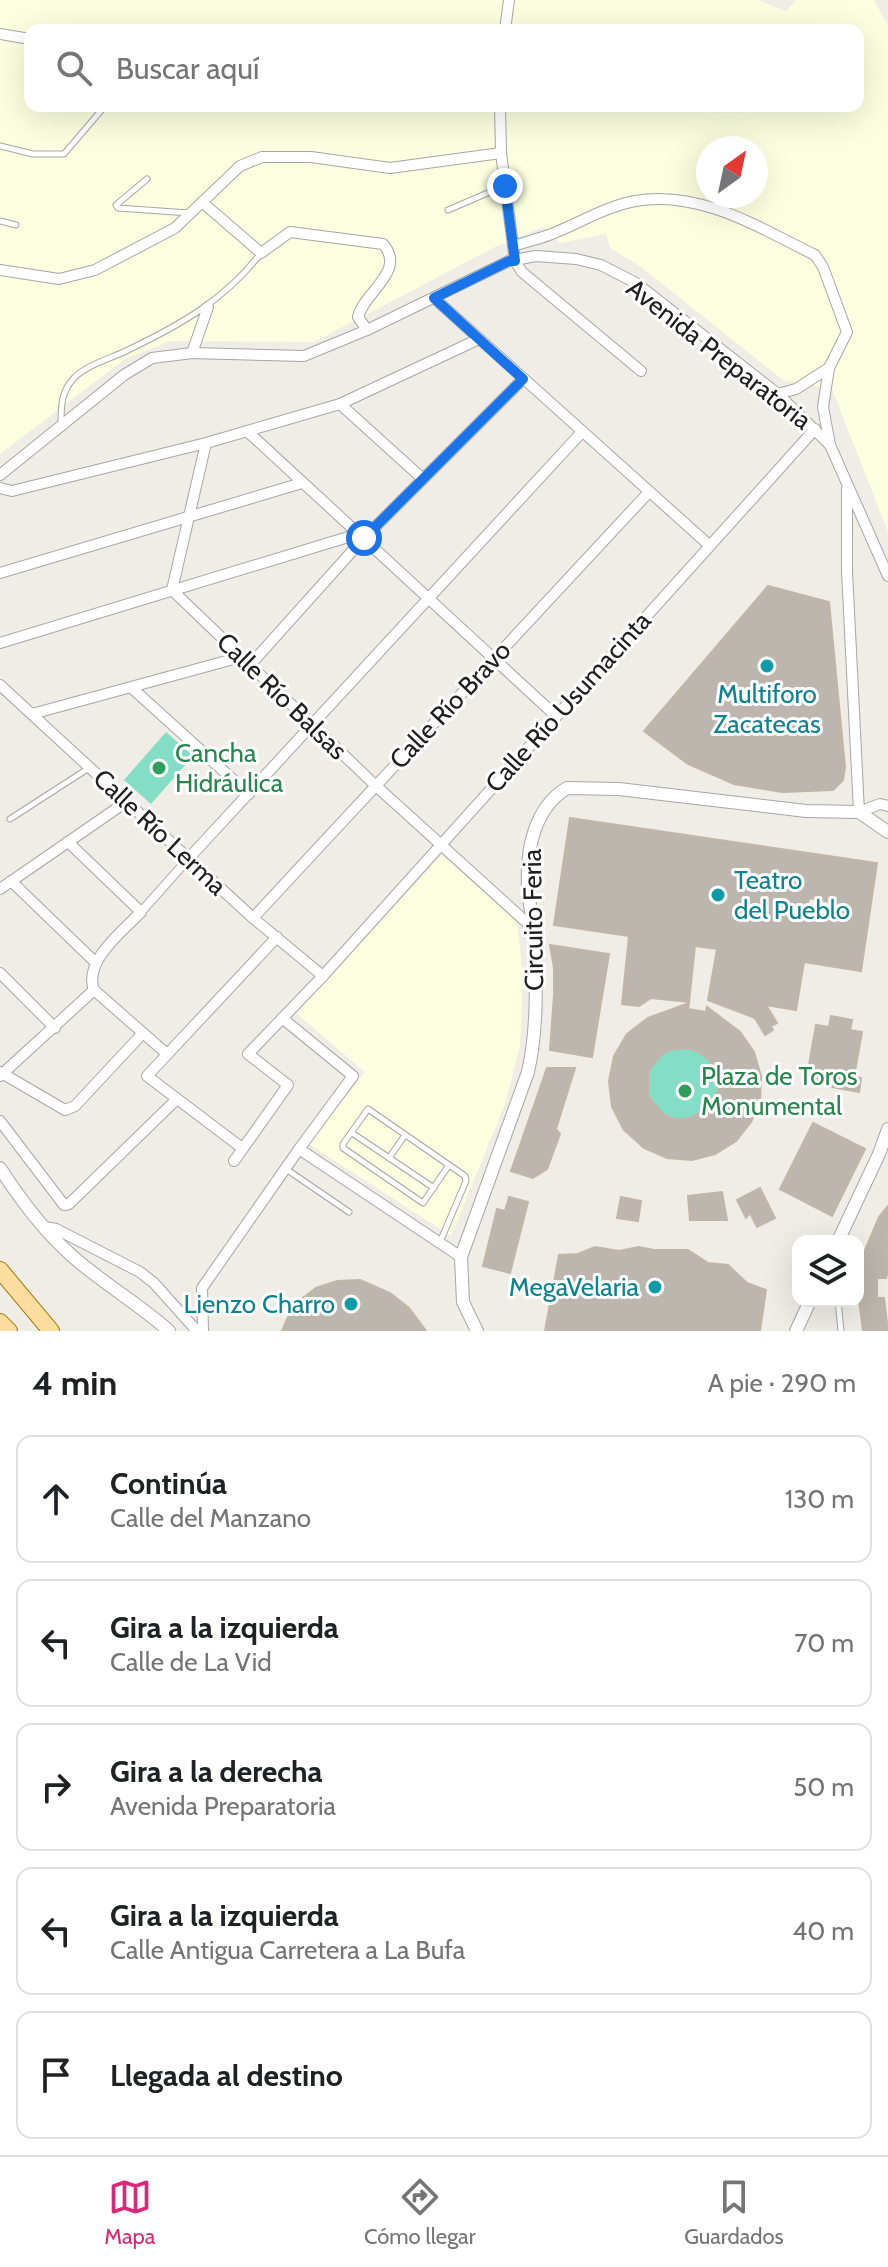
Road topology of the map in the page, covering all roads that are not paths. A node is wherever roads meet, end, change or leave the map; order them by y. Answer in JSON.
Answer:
{"nodes":[{"id":1,"x":509,"y":0,"type":"edge"},
{"id":2,"x":506,"y":24,"type":"edge"},
{"id":3,"x":0,"y":34,"type":"edge"},
{"id":4,"x":24,"y":38,"type":"edge"},
{"id":5,"x":100,"y":112,"type":"edge"},
{"id":6,"x":500,"y":112,"type":"edge"},
{"id":7,"x":0,"y":146,"type":"edge"},
{"id":8,"x":501,"y":153,"type":"junction"},
{"id":9,"x":147,"y":179,"type":"dead end"},
{"id":10,"x":505,"y":186,"type":"junction"},
{"id":11,"x":202,"y":202,"type":"junction"},
{"id":12,"x":448,"y":210,"type":"dead end"},
{"id":13,"x":190,"y":213,"type":"junction"},
{"id":14,"x":0,"y":221,"type":"edge"},
{"id":15,"x":16,"y":225,"type":"dead end"},
{"id":16,"x":514,"y":246,"type":"junction"},
{"id":17,"x":261,"y":253,"type":"junction"},
{"id":18,"x":515,"y":261,"type":"junction"},
{"id":19,"x":0,"y":270,"type":"edge"},
{"id":20,"x":434,"y":298,"type":"junction"},
{"id":21,"x":208,"y":307,"type":"junction"},
{"id":22,"x":367,"y":330,"type":"junction"},
{"id":23,"x":479,"y":339,"type":"junction"},
{"id":24,"x":192,"y":353,"type":"junction"},
{"id":25,"x":829,"y":368,"type":"junction"},
{"id":26,"x":641,"y":371,"type":"dead end"},
{"id":27,"x":523,"y":379,"type":"junction"},
{"id":28,"x":778,"y":394,"type":"junction"},
{"id":29,"x":340,"y":404,"type":"junction"},
{"id":30,"x":61,"y":425,"type":"junction"},
{"id":31,"x":815,"y":429,"type":"junction"},
{"id":32,"x":247,"y":431,"type":"junction"},
{"id":33,"x":582,"y":432,"type":"junction"},
{"id":34,"x":206,"y":443,"type":"junction"},
{"id":35,"x":830,"y":445,"type":"junction"},
{"id":36,"x":0,"y":475,"type":"edge"},
{"id":37,"x":423,"y":479,"type":"junction"},
{"id":38,"x":302,"y":483,"type":"junction"},
{"id":39,"x":847,"y":483,"type":"junction"},
{"id":40,"x":0,"y":488,"type":"edge"},
{"id":41,"x":649,"y":492,"type":"junction"},
{"id":42,"x":187,"y":519,"type":"junction"},
{"id":43,"x":361,"y":536,"type":"junction"},
{"id":44,"x":709,"y":545,"type":"junction"},
{"id":45,"x":0,"y":573,"type":"edge"},
{"id":46,"x":888,"y":576,"type":"edge"},
{"id":47,"x":172,"y":590,"type":"junction"},
{"id":48,"x":428,"y":599,"type":"junction"},
{"id":49,"x":0,"y":643,"type":"edge"},
{"id":50,"x":493,"y":659,"type":"junction"},
{"id":51,"x":246,"y":661,"type":"junction"},
{"id":52,"x":0,"y":685,"type":"edge"},
{"id":53,"x":133,"y":689,"type":"junction"},
{"id":54,"x":32,"y":714,"type":"junction"},
{"id":55,"x":556,"y":716,"type":"junction"},
{"id":56,"x":311,"y":724,"type":"junction"},
{"id":57,"x":90,"y":768,"type":"junction"},
{"id":58,"x":375,"y":785,"type":"junction"},
{"id":59,"x":249,"y":794,"type":"junction"},
{"id":60,"x":126,"y":802,"type":"junction"},
{"id":61,"x":888,"y":806,"type":"edge"},
{"id":62,"x":859,"y":812,"type":"junction"},
{"id":63,"x":10,"y":819,"type":"dead end"},
{"id":64,"x":888,"y":832,"type":"edge"},
{"id":65,"x":68,"y":842,"type":"junction"},
{"id":66,"x":441,"y":844,"type":"junction"},
{"id":67,"x":189,"y":858,"type":"junction"},
{"id":68,"x":11,"y":881,"type":"junction"},
{"id":69,"x":0,"y":889,"type":"edge"},
{"id":70,"x":141,"y":912,"type":"junction"},
{"id":71,"x":253,"y":918,"type":"junction"},
{"id":72,"x":535,"y":930,"type":"junction"},
{"id":73,"x":277,"y":937,"type":"junction"},
{"id":74,"x":95,"y":962,"type":"junction"},
{"id":75,"x":0,"y":973,"type":"edge"},
{"id":76,"x":323,"y":976,"type":"junction"},
{"id":77,"x":94,"y":990,"type":"junction"},
{"id":78,"x":282,"y":1018,"type":"junction"},
{"id":79,"x":55,"y":1028,"type":"junction"},
{"id":80,"x":143,"y":1033,"type":"junction"},
{"id":81,"x":167,"y":1054,"type":"junction"},
{"id":82,"x":1,"y":1074,"type":"edge"},
{"id":83,"x":176,"y":1100,"type":"junction"},
{"id":84,"x":0,"y":1121,"type":"edge"},
{"id":85,"x":888,"y":1129,"type":"edge"},
{"id":86,"x":352,"y":1133,"type":"junction"},
{"id":87,"x":405,"y":1135,"type":"junction"},
{"id":88,"x":242,"y":1148,"type":"junction"},
{"id":89,"x":299,"y":1149,"type":"junction"},
{"id":90,"x":389,"y":1158,"type":"junction"},
{"id":91,"x":234,"y":1161,"type":"dead end"},
{"id":92,"x":449,"y":1165,"type":"junction"},
{"id":93,"x":0,"y":1168,"type":"edge"},
{"id":94,"x":285,"y":1168,"type":"junction"},
{"id":95,"x":434,"y":1188,"type":"junction"},
{"id":96,"x":349,"y":1212,"type":"dead end"},
{"id":97,"x":45,"y":1227,"type":"junction"},
{"id":98,"x":841,"y":1235,"type":"edge"},
{"id":99,"x":440,"y":1243,"type":"junction"},
{"id":100,"x":461,"y":1257,"type":"junction"},
{"id":101,"x":0,"y":1270,"type":"edge"},
{"id":102,"x":807,"y":1307,"type":"edge"},
{"id":103,"x":839,"y":1307,"type":"edge"},
{"id":104,"x":0,"y":1322,"type":"edge"},
{"id":105,"x":9,"y":1331,"type":"edge"},
{"id":106,"x":51,"y":1331,"type":"edge"},
{"id":107,"x":169,"y":1331,"type":"edge"},
{"id":108,"x":200,"y":1331,"type":"edge"},
{"id":109,"x":477,"y":1331,"type":"edge"},
{"id":110,"x":796,"y":1331,"type":"edge"},
{"id":111,"x":841,"y":1331,"type":"edge"}],
"edges":[{"from":1,"to":2,"type":"street"},
{"from":3,"to":4,"type":"street"},
{"from":5,"to":7,"type":"lane"},
{"from":6,"to":8,"type":"street"},
{"from":8,"to":10,"type":"street"},
{"from":8,"to":11,"type":"street"},
{"from":9,"to":13,"type":"lane"},
{"from":10,"to":12,"type":"lane"},
{"from":10,"to":16,"type":"street"},
{"from":11,"to":13,"type":"street"},
{"from":11,"to":17,"type":"street"},
{"from":13,"to":19,"type":"street"},
{"from":14,"to":15,"type":"lane"},
{"from":16,"to":18,"type":"street"},
{"from":16,"to":25,"type":"street","name":"Avenida Preparatoria"},
{"from":17,"to":21,"type":"lane"},
{"from":17,"to":22,"type":"street"},
{"from":18,"to":20,"type":"street","name":"Avenida Preparatoria"},
{"from":18,"to":26,"type":"street"},
{"from":18,"to":28,"type":"street","name":"Avenida Preparatoria"},
{"from":20,"to":22,"type":"street","name":"Avenida Preparatoria"},
{"from":20,"to":23,"type":"street"},
{"from":21,"to":24,"type":"street"},
{"from":21,"to":30,"type":"lane"},
{"from":22,"to":24,"type":"street","name":"Avenida Preparatoria"},
{"from":23,"to":27,"type":"street"},
{"from":23,"to":29,"type":"street"},
{"from":24,"to":30,"type":"street","name":"Avenida Preparatoria"},
{"from":25,"to":28,"type":"street"},
{"from":25,"to":35,"type":"street","name":"Avenida Preparatoria"},
{"from":27,"to":33,"type":"street"},
{"from":27,"to":37,"type":"street"},
{"from":28,"to":31,"type":"street","name":"Avenida Preparatoria"},
{"from":29,"to":32,"type":"street"},
{"from":29,"to":37,"type":"street"},
{"from":30,"to":36,"type":"street","name":"Avenida Preparatoria"},
{"from":31,"to":35,"type":"street","name":"Avenida Preparatoria"},
{"from":31,"to":44,"type":"street","name":"Calle Río Usumacinta"},
{"from":32,"to":34,"type":"street"},
{"from":32,"to":38,"type":"street"},
{"from":33,"to":41,"type":"street"},
{"from":33,"to":48,"type":"street"},
{"from":34,"to":40,"type":"street"},
{"from":34,"to":42,"type":"street"},
{"from":35,"to":39,"type":"street"},
{"from":37,"to":43,"type":"street"},
{"from":38,"to":42,"type":"street"},
{"from":38,"to":43,"type":"street"},
{"from":39,"to":46,"type":"street"},
{"from":39,"to":62,"type":"street"},
{"from":41,"to":44,"type":"street"},
{"from":41,"to":50,"type":"street","name":"Calle Río Bravo"},
{"from":42,"to":45,"type":"street"},
{"from":42,"to":47,"type":"street"},
{"from":43,"to":47,"type":"street"},
{"from":43,"to":48,"type":"street"},
{"from":43,"to":51,"type":"street"},
{"from":44,"to":55,"type":"street","name":"Calle Río Usumacinta"},
{"from":47,"to":49,"type":"street"},
{"from":47,"to":51,"type":"street","name":"Calle Río Balsas"},
{"from":48,"to":50,"type":"street"},
{"from":48,"to":56,"type":"street"},
{"from":50,"to":55,"type":"street"},
{"from":50,"to":58,"type":"street","name":"Calle Río Bravo"},
{"from":51,"to":53,"type":"street"},
{"from":51,"to":56,"type":"street","name":"Calle Río Balsas"},
{"from":52,"to":54,"type":"street","name":"Calle Río Lerma"},
{"from":53,"to":54,"type":"street"},
{"from":53,"to":59,"type":"street"},
{"from":54,"to":57,"type":"street","name":"Calle Río Lerma"},
{"from":55,"to":66,"type":"street","name":"Calle Río Usumacinta"},
{"from":56,"to":58,"type":"street","name":"Calle Río Balsas"},
{"from":56,"to":59,"type":"street"},
{"from":57,"to":60,"type":"street","name":"Calle Río Lerma"},
{"from":57,"to":63,"type":"lane"},
{"from":58,"to":66,"type":"street","name":"Calle Río Balsas"},
{"from":58,"to":71,"type":"street","name":"Calle Río Bravo"},
{"from":59,"to":67,"type":"street"},
{"from":60,"to":65,"type":"street"},
{"from":60,"to":67,"type":"street","name":"Calle Río Lerma"},
{"from":61,"to":62,"type":"street"},
{"from":62,"to":64,"type":"street"},
{"from":62,"to":72,"type":"street","name":"Circuito Feria"},
{"from":65,"to":68,"type":"street"},
{"from":65,"to":70,"type":"street"},
{"from":66,"to":72,"type":"street","name":"Calle Río Balsas"},
{"from":66,"to":76,"type":"street","name":"Calle Río Usumacinta"},
{"from":67,"to":70,"type":"street"},
{"from":67,"to":71,"type":"street","name":"Calle Río Lerma"},
{"from":68,"to":69,"type":"street"},
{"from":68,"to":74,"type":"street"},
{"from":70,"to":74,"type":"street"},
{"from":71,"to":73,"type":"street","name":"Calle Río Lerma"},
{"from":72,"to":100,"type":"street","name":"Circuito Feria"},
{"from":73,"to":76,"type":"street","name":"Calle Río Lerma"},
{"from":73,"to":81,"type":"street"},
{"from":74,"to":77,"type":"street"},
{"from":75,"to":79,"type":"street"},
{"from":76,"to":78,"type":"street","name":"Calle Río Usumacinta"},
{"from":77,"to":79,"type":"street"},
{"from":77,"to":80,"type":"street"},
{"from":78,"to":88,"type":"street","name":"Calle Río Usumacinta"},
{"from":78,"to":89,"type":"street"},
{"from":79,"to":82,"type":"street"},
{"from":80,"to":81,"type":"street"},
{"from":80,"to":82,"type":"street"},
{"from":81,"to":83,"type":"street"},
{"from":83,"to":84,"type":"street"},
{"from":83,"to":88,"type":"street"},
{"from":85,"to":98,"type":"street"},
{"from":86,"to":87,"type":"lane"},
{"from":86,"to":90,"type":"lane"},
{"from":86,"to":95,"type":"lane"},
{"from":87,"to":90,"type":"lane"},
{"from":87,"to":92,"type":"lane"},
{"from":88,"to":91,"type":"street"},
{"from":89,"to":94,"type":"street"},
{"from":89,"to":99,"type":"street"},
{"from":90,"to":95,"type":"lane"},
{"from":92,"to":95,"type":"lane"},
{"from":92,"to":99,"type":"lane"},
{"from":93,"to":97,"type":"street"},
{"from":94,"to":96,"type":"lane"},
{"from":94,"to":108,"type":"street"},
{"from":97,"to":107,"type":"street"},
{"from":97,"to":108,"type":"street"},
{"from":99,"to":100,"type":"street"},
{"from":100,"to":109,"type":"street","name":"Circuito Feria"},
{"from":101,"to":106,"type":"main road"},
{"from":102,"to":110,"type":"street"},
{"from":103,"to":111,"type":"lane"},
{"from":104,"to":105,"type":"main road"}]}
